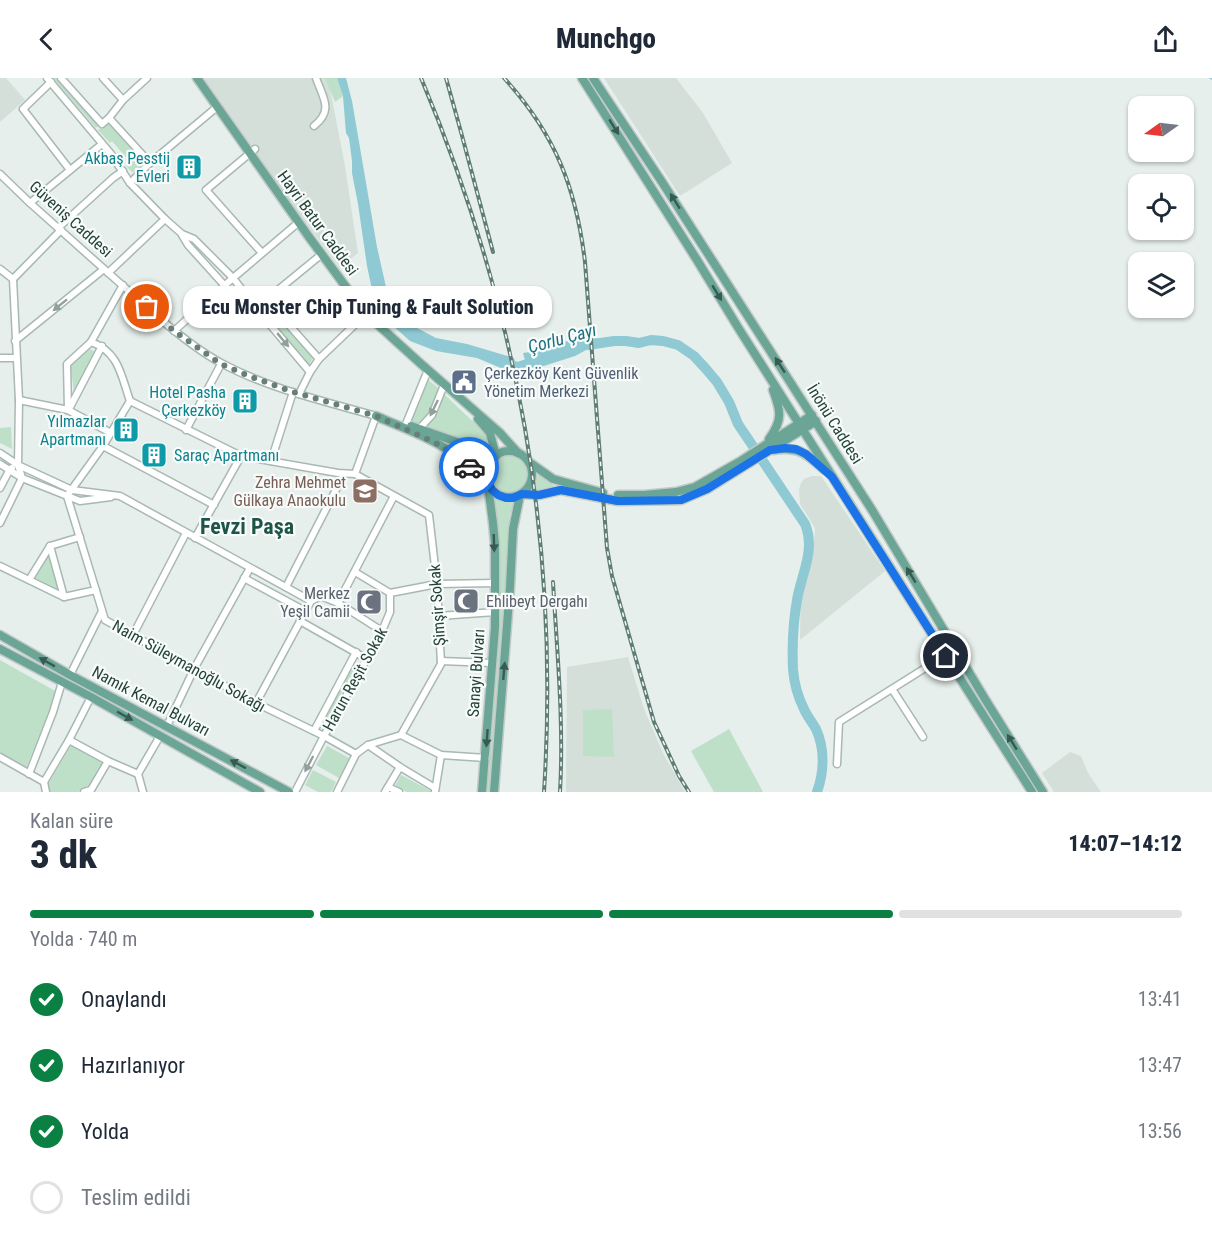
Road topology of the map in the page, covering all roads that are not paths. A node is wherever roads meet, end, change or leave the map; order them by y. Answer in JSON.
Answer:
{"nodes":[{"id":1,"x":61,"y":78,"type":"edge"},
{"id":2,"x":104,"y":78,"type":"edge"},
{"id":3,"x":147,"y":78,"type":"edge"},
{"id":4,"x":197,"y":78,"type":"edge"},
{"id":5,"x":316,"y":78,"type":"edge"},
{"id":6,"x":582,"y":78,"type":"edge"},
{"id":7,"x":593,"y":78,"type":"edge"},
{"id":8,"x":49,"y":80,"type":"edge"},
{"id":9,"x":123,"y":100,"type":"junction"},
{"id":10,"x":217,"y":107,"type":"junction"},
{"id":11,"x":109,"y":118,"type":"junction"},
{"id":12,"x":314,"y":126,"type":"dead end"},
{"id":13,"x":102,"y":144,"type":"junction"},
{"id":14,"x":252,"y":151,"type":"junction"},
{"id":15,"x":150,"y":163,"type":"junction"},
{"id":16,"x":70,"y":170,"type":"junction"},
{"id":17,"x":123,"y":171,"type":"junction"},
{"id":18,"x":0,"y":174,"type":"edge"},
{"id":19,"x":130,"y":183,"type":"junction"},
{"id":20,"x":30,"y":203,"type":"junction"},
{"id":21,"x":165,"y":219,"type":"junction"},
{"id":22,"x":299,"y":222,"type":"junction"},
{"id":23,"x":59,"y":229,"type":"junction"},
{"id":24,"x":182,"y":234,"type":"junction"},
{"id":25,"x":262,"y":253,"type":"junction"},
{"id":26,"x":322,"y":254,"type":"junction"},
{"id":27,"x":0,"y":269,"type":"edge"},
{"id":28,"x":106,"y":271,"type":"junction"},
{"id":29,"x":233,"y":278,"type":"junction"},
{"id":30,"x":12,"y":279,"type":"junction"},
{"id":31,"x":123,"y":285,"type":"junction"},
{"id":32,"x":225,"y":286,"type":"junction"},
{"id":33,"x":259,"y":306,"type":"junction"},
{"id":34,"x":366,"y":314,"type":"junction"},
{"id":35,"x":174,"y":331,"type":"junction"},
{"id":36,"x":15,"y":342,"type":"junction"},
{"id":37,"x":91,"y":342,"type":"junction"},
{"id":38,"x":102,"y":346,"type":"junction"},
{"id":39,"x":0,"y":358,"type":"edge"},
{"id":40,"x":16,"y":358,"type":"junction"},
{"id":41,"x":319,"y":359,"type":"junction"},
{"id":42,"x":221,"y":364,"type":"junction"},
{"id":43,"x":428,"y":370,"type":"junction"},
{"id":44,"x":765,"y":370,"type":"junction"},
{"id":45,"x":310,"y":372,"type":"junction"},
{"id":46,"x":444,"y":385,"type":"junction"},
{"id":47,"x":296,"y":393,"type":"junction"},
{"id":48,"x":458,"y":396,"type":"junction"},
{"id":49,"x":19,"y":400,"type":"junction"},
{"id":50,"x":130,"y":401,"type":"junction"},
{"id":51,"x":69,"y":410,"type":"junction"},
{"id":52,"x":376,"y":416,"type":"junction"},
{"id":53,"x":814,"y":418,"type":"junction"},
{"id":54,"x":406,"y":424,"type":"junction"},
{"id":55,"x":801,"y":427,"type":"junction"},
{"id":56,"x":419,"y":429,"type":"junction"},
{"id":57,"x":186,"y":430,"type":"junction"},
{"id":58,"x":111,"y":433,"type":"junction"},
{"id":59,"x":104,"y":446,"type":"junction"},
{"id":60,"x":768,"y":447,"type":"junction"},
{"id":61,"x":0,"y":453,"type":"edge"},
{"id":62,"x":518,"y":453,"type":"junction"},
{"id":63,"x":241,"y":456,"type":"junction"},
{"id":64,"x":495,"y":457,"type":"junction"},
{"id":65,"x":270,"y":461,"type":"junction"},
{"id":66,"x":529,"y":462,"type":"junction"},
{"id":67,"x":0,"y":464,"type":"edge"},
{"id":68,"x":741,"y":464,"type":"junction"},
{"id":69,"x":18,"y":465,"type":"junction"},
{"id":70,"x":10,"y":469,"type":"junction"},
{"id":71,"x":344,"y":474,"type":"junction"},
{"id":72,"x":355,"y":474,"type":"junction"},
{"id":73,"x":832,"y":477,"type":"junction"},
{"id":74,"x":22,"y":478,"type":"junction"},
{"id":75,"x":488,"y":482,"type":"junction"},
{"id":76,"x":0,"y":488,"type":"edge"},
{"id":77,"x":72,"y":490,"type":"junction"},
{"id":78,"x":521,"y":494,"type":"junction"},
{"id":79,"x":66,"y":496,"type":"junction"},
{"id":80,"x":120,"y":496,"type":"junction"},
{"id":81,"x":394,"y":496,"type":"junction"},
{"id":82,"x":214,"y":505,"type":"junction"},
{"id":83,"x":0,"y":523,"type":"edge"},
{"id":84,"x":186,"y":534,"type":"junction"},
{"id":85,"x":80,"y":537,"type":"junction"},
{"id":86,"x":195,"y":538,"type":"junction"},
{"id":87,"x":50,"y":546,"type":"junction"},
{"id":88,"x":250,"y":568,"type":"junction"},
{"id":89,"x":1,"y":570,"type":"edge"},
{"id":90,"x":355,"y":572,"type":"junction"},
{"id":91,"x":244,"y":578,"type":"junction"},
{"id":92,"x":29,"y":580,"type":"junction"},
{"id":93,"x":495,"y":583,"type":"junction"},
{"id":94,"x":437,"y":584,"type":"junction"},
{"id":95,"x":286,"y":587,"type":"junction"},
{"id":96,"x":96,"y":590,"type":"junction"},
{"id":97,"x":390,"y":593,"type":"junction"},
{"id":98,"x":64,"y":597,"type":"junction"},
{"id":99,"x":311,"y":601,"type":"junction"},
{"id":100,"x":338,"y":603,"type":"junction"},
{"id":101,"x":102,"y":611,"type":"junction"},
{"id":102,"x":305,"y":611,"type":"junction"},
{"id":103,"x":495,"y":612,"type":"junction"},
{"id":104,"x":439,"y":616,"type":"junction"},
{"id":105,"x":300,"y":621,"type":"junction"},
{"id":106,"x":382,"y":631,"type":"junction"},
{"id":107,"x":0,"y":635,"type":"edge"},
{"id":108,"x":133,"y":635,"type":"junction"},
{"id":109,"x":0,"y":649,"type":"edge"},
{"id":110,"x":356,"y":652,"type":"junction"},
{"id":111,"x":946,"y":656,"type":"junction"},
{"id":112,"x":367,"y":658,"type":"junction"},
{"id":113,"x":441,"y":661,"type":"junction"},
{"id":114,"x":492,"y":663,"type":"junction"},
{"id":115,"x":194,"y":669,"type":"junction"},
{"id":116,"x":70,"y":675,"type":"junction"},
{"id":117,"x":62,"y":682,"type":"junction"},
{"id":118,"x":892,"y":689,"type":"junction"},
{"id":119,"x":91,"y":697,"type":"junction"},
{"id":120,"x":256,"y":703,"type":"junction"},
{"id":121,"x":167,"y":726,"type":"junction"},
{"id":122,"x":314,"y":731,"type":"junction"},
{"id":123,"x":401,"y":735,"type":"junction"},
{"id":124,"x":160,"y":736,"type":"junction"},
{"id":125,"x":324,"y":736,"type":"junction"},
{"id":126,"x":923,"y":737,"type":"dead end"},
{"id":127,"x":69,"y":740,"type":"junction"},
{"id":128,"x":368,"y":745,"type":"junction"},
{"id":129,"x":356,"y":754,"type":"junction"},
{"id":130,"x":441,"y":755,"type":"junction"},
{"id":131,"x":0,"y":757,"type":"edge"},
{"id":132,"x":486,"y":758,"type":"junction"},
{"id":133,"x":108,"y":761,"type":"junction"},
{"id":134,"x":837,"y":764,"type":"dead end"},
{"id":135,"x":400,"y":767,"type":"junction"},
{"id":136,"x":29,"y":774,"type":"junction"},
{"id":137,"x":138,"y":774,"type":"junction"},
{"id":138,"x":44,"y":782,"type":"junction"},
{"id":139,"x":387,"y":789,"type":"edge"},
{"id":140,"x":435,"y":790,"type":"edge"},
{"id":141,"x":46,"y":792,"type":"edge"},
{"id":142,"x":84,"y":792,"type":"edge"},
{"id":143,"x":143,"y":792,"type":"edge"},
{"id":144,"x":260,"y":792,"type":"edge"},
{"id":145,"x":289,"y":792,"type":"edge"},
{"id":146,"x":295,"y":792,"type":"edge"},
{"id":147,"x":337,"y":792,"type":"edge"},
{"id":148,"x":399,"y":792,"type":"edge"},
{"id":149,"x":482,"y":792,"type":"edge"},
{"id":150,"x":494,"y":792,"type":"edge"},
{"id":151,"x":1032,"y":792,"type":"edge"},
{"id":152,"x":1043,"y":792,"type":"edge"}],
"edges":[{"from":1,"to":11,"type":"street"},
{"from":2,"to":9,"type":"street"},
{"from":3,"to":9,"type":"street"},
{"from":4,"to":10,"type":"main road","name":"Hayri Batur Caddesi"},
{"from":5,"to":12,"type":"street"},
{"from":6,"to":44,"type":"main road","name":"İnönü Caddesi","one_way":true},
{"from":53,"to":7,"type":"main road","name":"İnönü Caddesi","one_way":true},
{"from":8,"to":13,"type":"street"},
{"from":8,"to":16,"type":"street"},
{"from":9,"to":11,"type":"street"},
{"from":10,"to":14,"type":"main road","name":"Hayri Batur Caddesi"},
{"from":10,"to":15,"type":"street"},
{"from":11,"to":15,"type":"street"},
{"from":13,"to":16,"type":"street"},
{"from":13,"to":17,"type":"street"},
{"from":14,"to":22,"type":"main road","name":"Hayri Batur Caddesi"},
{"from":14,"to":25,"type":"street"},
{"from":15,"to":19,"type":"street"},
{"from":16,"to":20,"type":"street"},
{"from":17,"to":19,"type":"street"},
{"from":17,"to":23,"type":"street"},
{"from":18,"to":20,"type":"street","name":"Güveniş Caddesi"},
{"from":19,"to":21,"type":"street"},
{"from":20,"to":23,"type":"street","name":"Güveniş Caddesi"},
{"from":21,"to":24,"type":"street"},
{"from":21,"to":28,"type":"street"},
{"from":22,"to":25,"type":"street"},
{"from":22,"to":26,"type":"main road","name":"Hayri Batur Caddesi"},
{"from":23,"to":28,"type":"street","name":"Güveniş Caddesi"},
{"from":23,"to":30,"type":"street"},
{"from":24,"to":29,"type":"street"},
{"from":24,"to":32,"type":"street"},
{"from":25,"to":29,"type":"street"},
{"from":26,"to":33,"type":"street"},
{"from":26,"to":34,"type":"main road","name":"Hayri Batur Caddesi"},
{"from":27,"to":30,"type":"street"},
{"from":28,"to":31,"type":"street","name":"Güveniş Caddesi"},
{"from":28,"to":36,"type":"street","one_way":true},
{"from":29,"to":32,"type":"street"},
{"from":29,"to":33,"type":"street"},
{"from":30,"to":36,"type":"street"},
{"from":31,"to":35,"type":"street","name":"Güveniş Caddesi"},
{"from":31,"to":37,"type":"street"},
{"from":32,"to":35,"type":"street"},
{"from":33,"to":41,"type":"street"},
{"from":33,"to":45,"type":"street","one_way":true},
{"from":34,"to":41,"type":"street"},
{"from":34,"to":43,"type":"main road","name":"Hayri Batur Caddesi"},
{"from":35,"to":42,"type":"street","name":"Güveniş Caddesi"},
{"from":36,"to":40,"type":"street"},
{"from":37,"to":38,"type":"street"},
{"from":37,"to":51,"type":"street"},
{"from":38,"to":50,"type":"street"},
{"from":38,"to":51,"type":"street"},
{"from":39,"to":40,"type":"street"},
{"from":40,"to":49,"type":"street"},
{"from":41,"to":45,"type":"street"},
{"from":42,"to":47,"type":"street","name":"Güveniş Caddesi"},
{"from":42,"to":57,"type":"street"},
{"from":43,"to":46,"type":"main road","name":"Hayri Batur Caddesi"},
{"from":43,"to":54,"type":"street"},
{"from":44,"to":55,"type":"main road","name":"İnönü Caddesi"},
{"from":44,"to":60,"type":"main road"},
{"from":45,"to":47,"type":"street"},
{"from":46,"to":48,"type":"main road","name":"Hayri Batur Caddesi"},
{"from":46,"to":56,"type":"street","one_way":true},
{"from":47,"to":52,"type":"street","name":"Güveniş Caddesi"},
{"from":47,"to":65,"type":"street"},
{"from":48,"to":62,"type":"main road","name":"Hayri Batur Caddesi"},
{"from":48,"to":64,"type":"main road","name":"Hayri Batur Caddesi"},
{"from":49,"to":51,"type":"street"},
{"from":49,"to":69,"type":"street"},
{"from":50,"to":57,"type":"street"},
{"from":50,"to":58,"type":"street"},
{"from":51,"to":58,"type":"street"},
{"from":52,"to":54,"type":"main road","name":"Güveniş Caddesi"},
{"from":52,"to":72,"type":"street"},
{"from":52,"to":75,"type":"main road","name":"Güveniş Caddesi"},
{"from":53,"to":55,"type":"main road"},
{"from":152,"to":53,"type":"main road","name":"İnönü Caddesi","one_way":true},
{"from":54,"to":56,"type":"main road","name":"Güveniş Caddesi"},
{"from":55,"to":60,"type":"main road"},
{"from":55,"to":73,"type":"main road","name":"İnönü Caddesi"},
{"from":56,"to":64,"type":"main road","name":"Güveniş Caddesi"},
{"from":57,"to":63,"type":"street"},
{"from":58,"to":59,"type":"street"},
{"from":59,"to":77,"type":"street"},
{"from":59,"to":82,"type":"street"},
{"from":60,"to":68,"type":"main road"},
{"from":60,"to":73,"type":"main road"},
{"from":61,"to":69,"type":"street"},
{"from":62,"to":64,"type":"main road"},
{"from":62,"to":66,"type":"main road"},
{"from":63,"to":65,"type":"street"},
{"from":63,"to":82,"type":"street"},
{"from":64,"to":75,"type":"main road"},
{"from":65,"to":71,"type":"street"},
{"from":66,"to":68,"type":"main road"},
{"from":66,"to":78,"type":"main road"},
{"from":67,"to":70,"type":"street"},
{"from":68,"to":78,"type":"main road"},
{"from":69,"to":70,"type":"street"},
{"from":69,"to":74,"type":"street"},
{"from":69,"to":77,"type":"street"},
{"from":70,"to":74,"type":"street"},
{"from":70,"to":76,"type":"street"},
{"from":71,"to":72,"type":"street"},
{"from":71,"to":95,"type":"street"},
{"from":72,"to":81,"type":"street"},
{"from":73,"to":111,"type":"main road","name":"İnönü Caddesi"},
{"from":74,"to":79,"type":"street"},
{"from":74,"to":83,"type":"street"},
{"from":75,"to":78,"type":"main road"},
{"from":75,"to":93,"type":"main road","name":"Sanayi Bulvarı","one_way":true},
{"from":77,"to":79,"type":"street"},
{"from":77,"to":80,"type":"street"},
{"from":150,"to":78,"type":"main road","name":"Sanayi Bulvarı","one_way":true},
{"from":79,"to":80,"type":"street"},
{"from":79,"to":85,"type":"street","name":"Naim Süleymanoğlu Sokağı"},
{"from":80,"to":84,"type":"street"},
{"from":81,"to":90,"type":"street"},
{"from":81,"to":94,"type":"street","name":"Şimşir Sokak"},
{"from":82,"to":86,"type":"street"},
{"from":84,"to":86,"type":"street"},
{"from":84,"to":108,"type":"street"},
{"from":85,"to":87,"type":"street"},
{"from":85,"to":96,"type":"street","name":"Naim Süleymanoğlu Sokağı"},
{"from":86,"to":88,"type":"street"},
{"from":87,"to":92,"type":"street"},
{"from":87,"to":98,"type":"street"},
{"from":88,"to":91,"type":"street"},
{"from":88,"to":95,"type":"street"},
{"from":89,"to":92,"type":"street"},
{"from":90,"to":97,"type":"street"},
{"from":90,"to":100,"type":"street"},
{"from":91,"to":102,"type":"street"},
{"from":91,"to":115,"type":"street"},
{"from":92,"to":98,"type":"street"},
{"from":93,"to":94,"type":"street"},
{"from":93,"to":103,"type":"main road","name":"Sanayi Bulvarı"},
{"from":94,"to":97,"type":"street"},
{"from":94,"to":104,"type":"street","name":"Şimşir Sokak"},
{"from":95,"to":99,"type":"street"},
{"from":96,"to":98,"type":"street"},
{"from":96,"to":101,"type":"street","name":"Naim Süleymanoğlu Sokağı"},
{"from":97,"to":106,"type":"street","name":"Harun Reşit Sokak"},
{"from":99,"to":100,"type":"street"},
{"from":99,"to":102,"type":"street"},
{"from":100,"to":106,"type":"street"},
{"from":101,"to":108,"type":"street","name":"Naim Süleymanoğlu Sokağı"},
{"from":101,"to":116,"type":"street"},
{"from":102,"to":105,"type":"street"},
{"from":103,"to":104,"type":"street"},
{"from":103,"to":114,"type":"main road","name":"Sanayi Bulvarı"},
{"from":104,"to":113,"type":"street","name":"Şimşir Sokak"},
{"from":105,"to":110,"type":"street"},
{"from":105,"to":120,"type":"street"},
{"from":106,"to":112,"type":"street","name":"Harun Reşit Sokak"},
{"from":116,"to":107,"type":"main road","name":"Namık Kemal Bulvarı","one_way":true},
{"from":108,"to":115,"type":"street","name":"Naim Süleymanoğlu Sokağı"},
{"from":109,"to":117,"type":"main road","name":"Namık Kemal Bulvarı"},
{"from":110,"to":112,"type":"street"},
{"from":110,"to":122,"type":"street","name":"Harun Reşit Sokak"},
{"from":111,"to":118,"type":"street"},
{"from":111,"to":151,"type":"main road","name":"İnönü Caddesi"},
{"from":112,"to":125,"type":"street","name":"Harun Reşit Sokak"},
{"from":113,"to":114,"type":"street"},
{"from":113,"to":123,"type":"street","name":"Şimşir Sokak"},
{"from":114,"to":132,"type":"main road","name":"Sanayi Bulvarı","one_way":true},
{"from":115,"to":120,"type":"street","name":"Naim Süleymanoğlu Sokağı"},
{"from":115,"to":121,"type":"street"},
{"from":116,"to":121,"type":"main road","name":"Namık Kemal Bulvarı"},
{"from":117,"to":119,"type":"main road","name":"Namık Kemal Bulvarı"},
{"from":117,"to":136,"type":"street"},
{"from":118,"to":126,"type":"street"},
{"from":118,"to":134,"type":"street"},
{"from":119,"to":124,"type":"main road","name":"Namık Kemal Bulvarı","one_way":true},
{"from":119,"to":127,"type":"street"},
{"from":120,"to":122,"type":"street","name":"Naim Süleymanoğlu Sokağı"},
{"from":145,"to":121,"type":"main road","name":"Namık Kemal Bulvarı","one_way":true},
{"from":122,"to":125,"type":"street","name":"Naim Süleymanoğlu Sokağı"},
{"from":123,"to":128,"type":"street"},
{"from":123,"to":130,"type":"street"},
{"from":124,"to":137,"type":"street"},
{"from":124,"to":144,"type":"main road","name":"Namık Kemal Bulvarı"},
{"from":125,"to":129,"type":"street","name":"Naim Süleymanoğlu Sokağı"},
{"from":125,"to":146,"type":"street","name":"Harun Reşit Sokak","one_way":true},
{"from":127,"to":133,"type":"street"},
{"from":127,"to":138,"type":"street"},
{"from":128,"to":129,"type":"street"},
{"from":128,"to":135,"type":"street"},
{"from":129,"to":147,"type":"street"},
{"from":130,"to":132,"type":"street"},
{"from":130,"to":140,"type":"street"},
{"from":131,"to":136,"type":"street"},
{"from":132,"to":149,"type":"main road","name":"Sanayi Bulvarı"},
{"from":133,"to":137,"type":"street"},
{"from":133,"to":142,"type":"street"},
{"from":135,"to":139,"type":"street"},
{"from":135,"to":140,"type":"street"},
{"from":136,"to":138,"type":"street"},
{"from":137,"to":143,"type":"street"},
{"from":138,"to":141,"type":"street"},
{"from":139,"to":148,"type":"street"}]}
